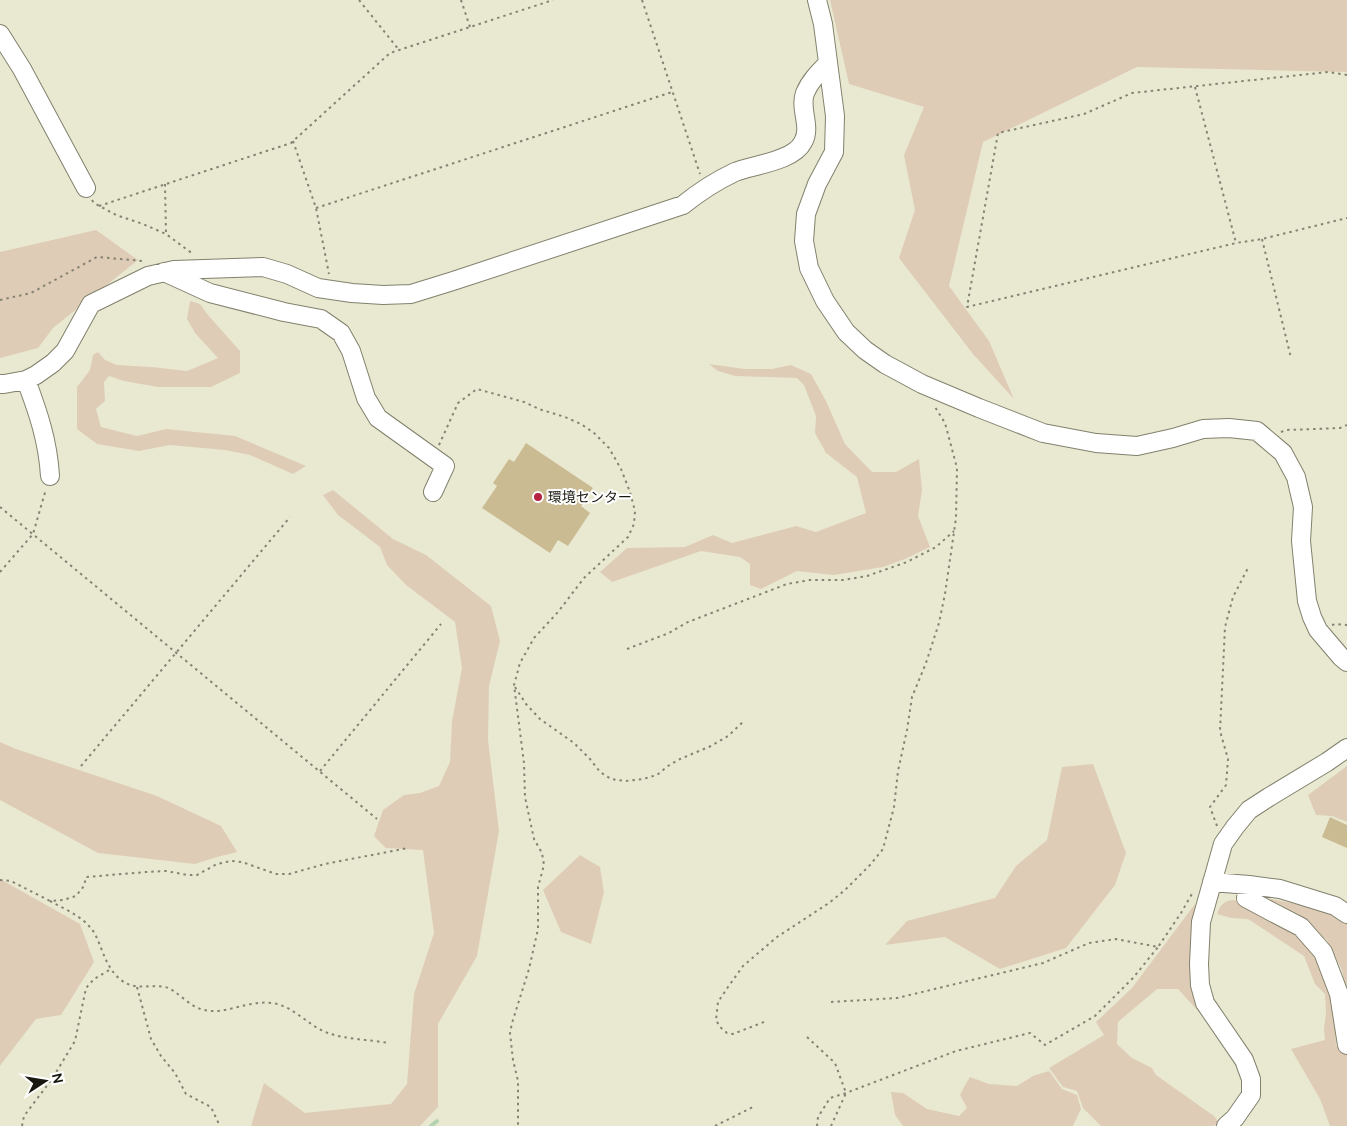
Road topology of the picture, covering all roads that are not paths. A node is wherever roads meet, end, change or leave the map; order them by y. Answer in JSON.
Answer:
{"nodes":[{"id":1,"x":817,"y":0,"type":"edge"},
{"id":2,"x":0,"y":34,"type":"edge"},
{"id":3,"x":828,"y":63,"type":"junction"},
{"id":4,"x":86,"y":188,"type":"dead end"},
{"id":5,"x":163,"y":272,"type":"junction"},
{"id":6,"x":26,"y":380,"type":"junction"},
{"id":7,"x":0,"y":384,"type":"edge"},
{"id":8,"x":50,"y":476,"type":"road end"},
{"id":9,"x":434,"y":492,"type":"dead end"},
{"id":10,"x":1347,"y":662,"type":"edge"},
{"id":11,"x":1347,"y":748,"type":"edge"},
{"id":12,"x":1249,"y":884,"type":"junction"},
{"id":13,"x":1204,"y":885,"type":"junction"},
{"id":14,"x":1347,"y":914,"type":"edge"},
{"id":15,"x":1347,"y":1045,"type":"edge"},
{"id":16,"x":1226,"y":1126,"type":"edge"}],
"edges":[{"from":1,"to":3,"type":"street"},
{"from":2,"to":4,"type":"street"},
{"from":3,"to":5,"type":"street"},
{"from":3,"to":10,"type":"street"},
{"from":5,"to":6,"type":"street"},
{"from":5,"to":9,"type":"street"},
{"from":6,"to":7,"type":"street"},
{"from":6,"to":8,"type":"street"},
{"from":11,"to":13,"type":"street"},
{"from":12,"to":13,"type":"street"},
{"from":12,"to":14,"type":"street"},
{"from":12,"to":15,"type":"street"},
{"from":13,"to":16,"type":"street"}]}
